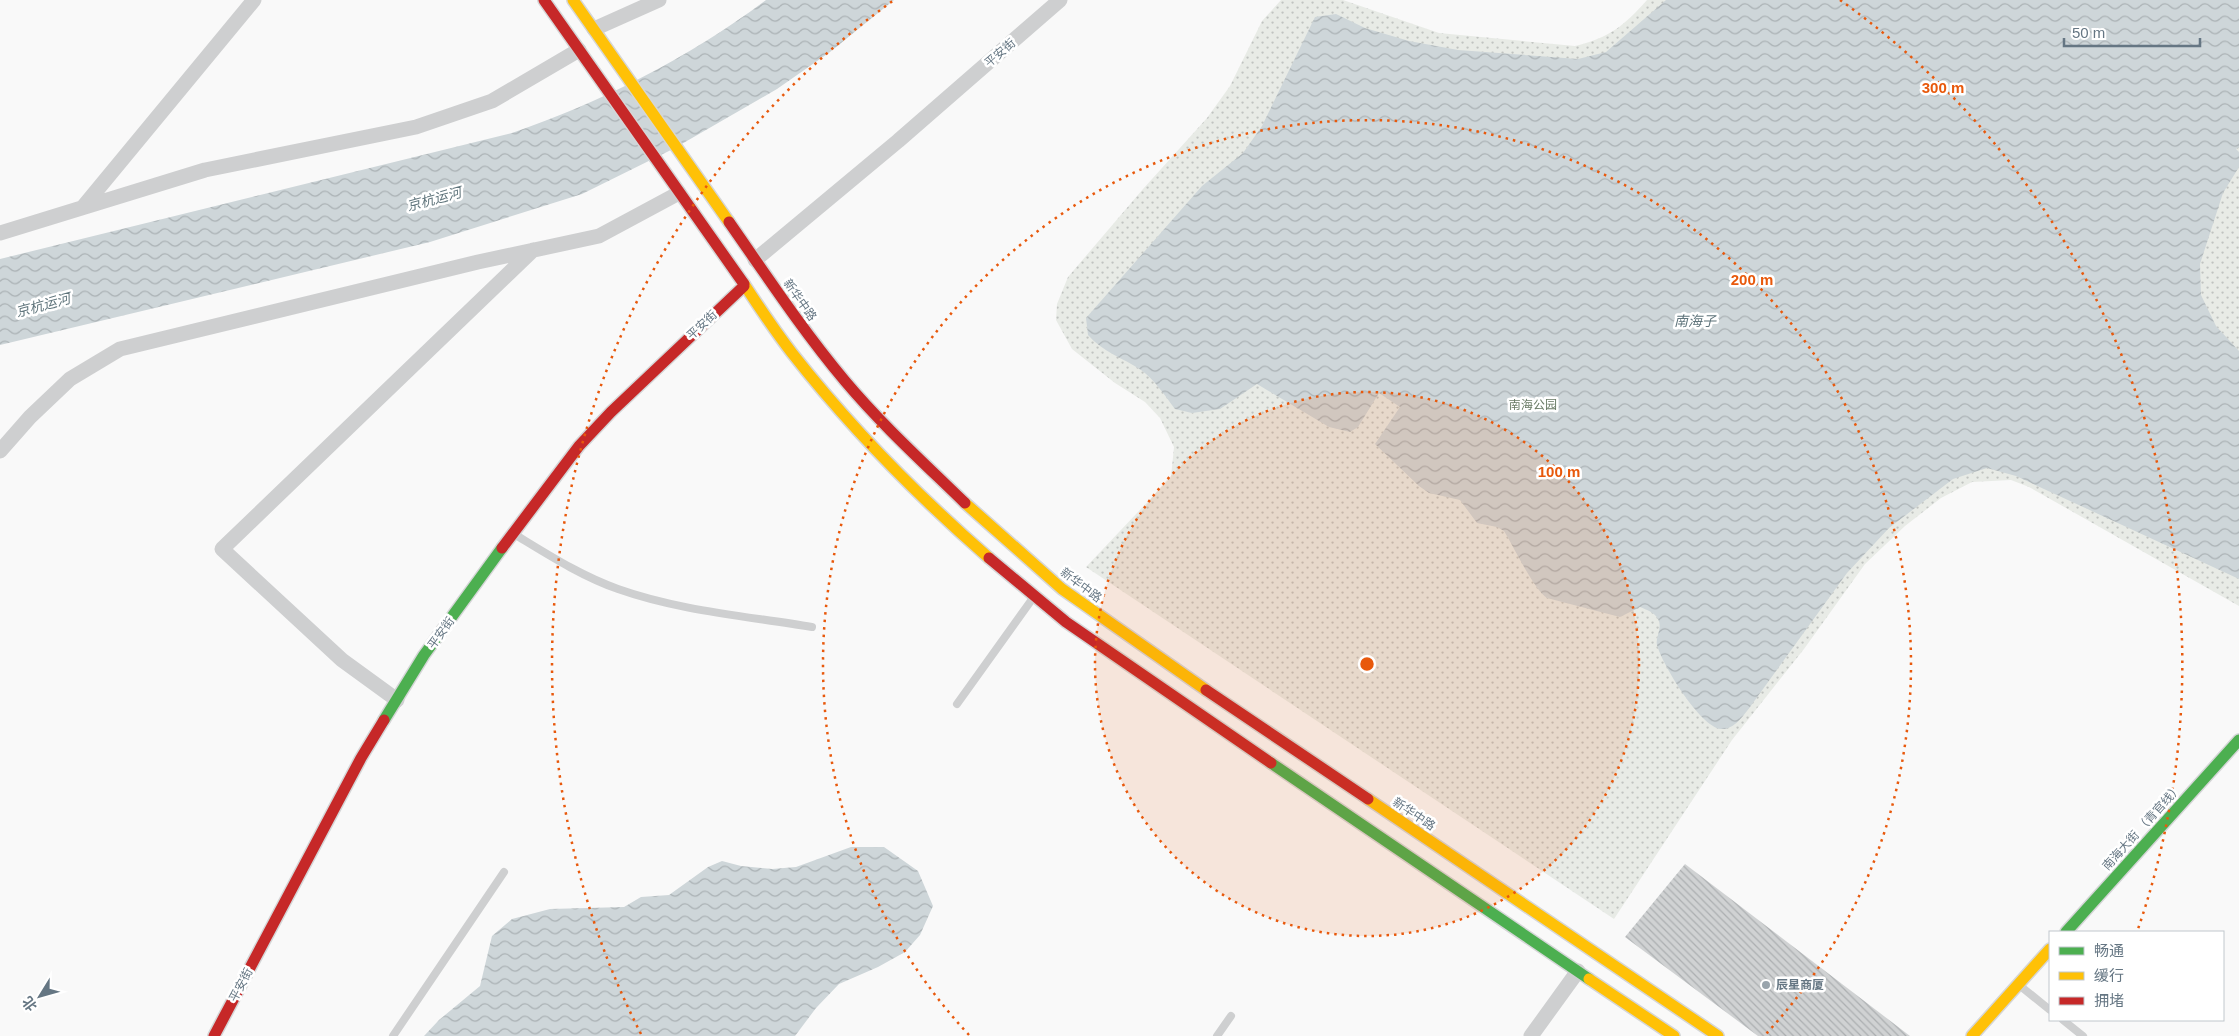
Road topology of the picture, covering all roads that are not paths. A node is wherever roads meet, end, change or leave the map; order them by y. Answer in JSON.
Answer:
{"nodes":[{"id":1,"x":254,"y":0,"type":"edge"},
{"id":2,"x":544,"y":0,"type":"edge"},
{"id":3,"x":573,"y":0,"type":"edge"},
{"id":4,"x":659,"y":0,"type":"edge"},
{"id":5,"x":1060,"y":0,"type":"edge"},
{"id":6,"x":594,"y":29,"type":"junction"},
{"id":7,"x":579,"y":50,"type":"junction"},
{"id":8,"x":680,"y":193,"type":"junction"},
{"id":9,"x":83,"y":207,"type":"junction"},
{"id":10,"x":0,"y":233,"type":"edge"},
{"id":11,"x":533,"y":250,"type":"junction"},
{"id":12,"x":755,"y":260,"type":"junction"},
{"id":13,"x":744,"y":286,"type":"junction"},
{"id":14,"x":0,"y":450,"type":"edge"},
{"id":15,"x":513,"y":534,"type":"junction"},
{"id":16,"x":1034,"y":597,"type":"junction"},
{"id":17,"x":812,"y":627,"type":"dead end"},
{"id":18,"x":396,"y":700,"type":"junction"},
{"id":19,"x":957,"y":704,"type":"dead end"},
{"id":20,"x":2239,"y":740,"type":"edge"},
{"id":21,"x":504,"y":872,"type":"dead end"},
{"id":22,"x":2067,"y":931,"type":"edge"},
{"id":23,"x":2049,"y":950,"type":"edge"},
{"id":24,"x":1578,"y":971,"type":"junction"},
{"id":25,"x":2019,"y":984,"type":"junction"},
{"id":26,"x":2049,"y":1009,"type":"edge"},
{"id":27,"x":1231,"y":1016,"type":"dead end"},
{"id":28,"x":2064,"y":1021,"type":"edge"},
{"id":29,"x":214,"y":1036,"type":"edge"},
{"id":30,"x":393,"y":1036,"type":"edge"},
{"id":31,"x":1217,"y":1036,"type":"edge"},
{"id":32,"x":1531,"y":1036,"type":"edge"},
{"id":33,"x":1674,"y":1036,"type":"edge"},
{"id":34,"x":1718,"y":1036,"type":"edge"},
{"id":35,"x":1972,"y":1036,"type":"edge"},
{"id":36,"x":2083,"y":1036,"type":"edge"}],
"edges":[{"from":1,"to":9,"type":"street"},
{"from":2,"to":7,"type":"main road"},
{"from":3,"to":6,"type":"main road","name":"新华中路"},
{"from":4,"to":6,"type":"street"},
{"from":5,"to":12,"type":"street","name":"平安街"},
{"from":6,"to":12,"type":"main road","name":"新华中路"},
{"from":7,"to":8,"type":"main road"},
{"from":7,"to":9,"type":"street"},
{"from":8,"to":11,"type":"street"},
{"from":8,"to":13,"type":"main road"},
{"from":9,"to":10,"type":"street"},
{"from":11,"to":14,"type":"street"},
{"from":11,"to":18,"type":"street"},
{"from":12,"to":34,"type":"main road","name":"新华中路"},
{"from":13,"to":15,"type":"main road","name":"平安街"},
{"from":13,"to":16,"type":"main road"},
{"from":15,"to":17,"type":"lane"},
{"from":15,"to":18,"type":"main road","name":"平安街"},
{"from":16,"to":19,"type":"lane"},
{"from":16,"to":24,"type":"main road"},
{"from":18,"to":29,"type":"main road","name":"平安街"},
{"from":20,"to":22,"type":"main road","name":"南海大街 （青官线）"},
{"from":21,"to":30,"type":"lane"},
{"from":23,"to":25,"type":"main road"},
{"from":24,"to":32,"type":"street"},
{"from":24,"to":33,"type":"main road"},
{"from":25,"to":26,"type":"lane"},
{"from":25,"to":35,"type":"main road"},
{"from":27,"to":31,"type":"lane"},
{"from":28,"to":36,"type":"lane"}]}
